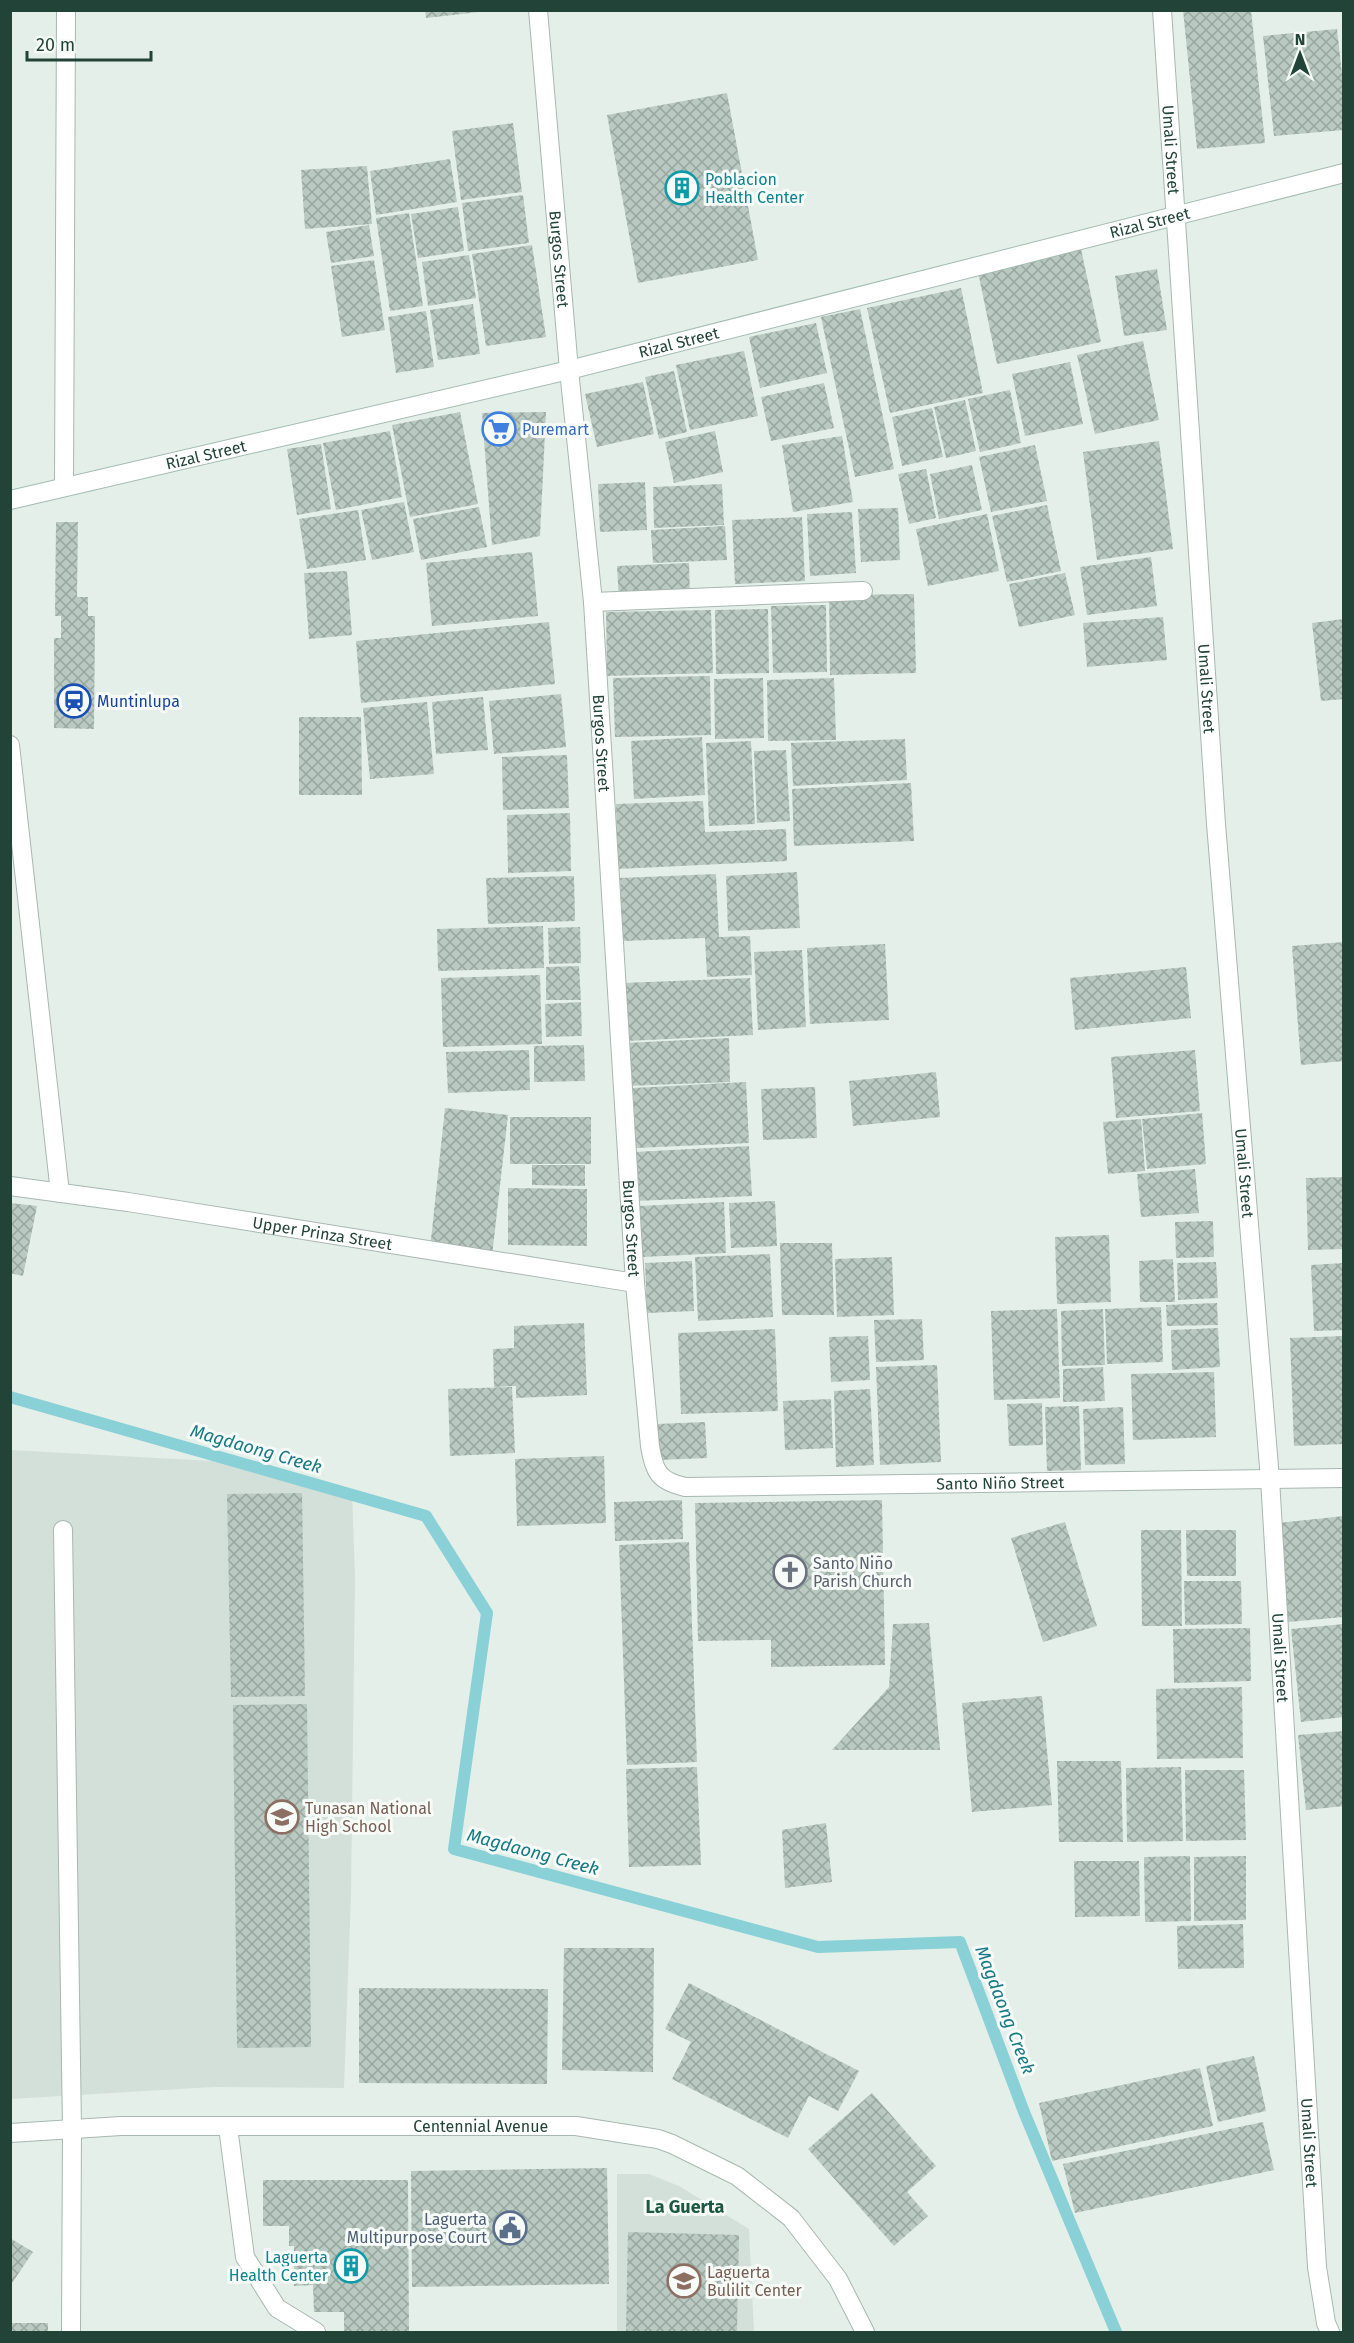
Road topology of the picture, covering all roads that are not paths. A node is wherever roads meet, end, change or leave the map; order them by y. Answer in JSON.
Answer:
{"nodes":[{"id":1,"x":66,"y":10,"type":"edge"},
{"id":2,"x":538,"y":10,"type":"edge"},
{"id":3,"x":1162,"y":10,"type":"edge"},
{"id":4,"x":1344,"y":172,"type":"edge"},
{"id":5,"x":1175,"y":217,"type":"junction"},
{"id":6,"x":569,"y":370,"type":"junction"},
{"id":7,"x":64,"y":487,"type":"junction"},
{"id":8,"x":10,"y":500,"type":"edge"},
{"id":9,"x":863,"y":591,"type":"dead end"},
{"id":10,"x":592,"y":602,"type":"junction"},
{"id":11,"x":10,"y":745,"type":"edge"},
{"id":12,"x":10,"y":1186,"type":"edge"},
{"id":13,"x":60,"y":1193,"type":"junction"},
{"id":14,"x":635,"y":1283,"type":"junction"},
{"id":15,"x":659,"y":1476,"type":"joint"},
{"id":16,"x":1344,"y":1478,"type":"edge"},
{"id":17,"x":1270,"y":1479,"type":"junction"},
{"id":18,"x":63,"y":1530,"type":"dead end"},
{"id":19,"x":228,"y":2127,"type":"junction"},
{"id":20,"x":72,"y":2129,"type":"junction"},
{"id":21,"x":10,"y":2133,"type":"edge"},
{"id":22,"x":71,"y":2332,"type":"edge"},
{"id":23,"x":316,"y":2332,"type":"edge"},
{"id":24,"x":865,"y":2332,"type":"edge"},
{"id":25,"x":1330,"y":2332,"type":"edge"}],
"edges":[{"from":1,"to":7,"type":"street"},
{"from":2,"to":6,"type":"street","name":"Burgos Street"},
{"from":3,"to":5,"type":"street","name":"Umali Street"},
{"from":4,"to":5,"type":"street","name":"Rizal Street"},
{"from":5,"to":6,"type":"street","name":"Rizal Street"},
{"from":5,"to":17,"type":"street","name":"Umali Street"},
{"from":6,"to":7,"type":"street","name":"Rizal Street"},
{"from":6,"to":10,"type":"street","name":"Burgos Street"},
{"from":7,"to":8,"type":"street","name":"Rizal Street"},
{"from":9,"to":10,"type":"street"},
{"from":10,"to":14,"type":"street","name":"Burgos Street"},
{"from":11,"to":13,"type":"street"},
{"from":12,"to":13,"type":"street","name":"Upper Prinza Street"},
{"from":13,"to":14,"type":"street","name":"Upper Prinza Street"},
{"from":14,"to":15,"type":"street","name":"Burgos Street"},
{"from":15,"to":17,"type":"street","name":"Santo Niño Street"},
{"from":16,"to":17,"type":"street","name":"Santo Niño Street"},
{"from":17,"to":25,"type":"street","name":"Umali Street"},
{"from":18,"to":20,"type":"street"},
{"from":19,"to":20,"type":"street","name":"Centennial Avenue"},
{"from":19,"to":23,"type":"street"},
{"from":19,"to":24,"type":"street","name":"Centennial Avenue"},
{"from":20,"to":21,"type":"street","name":"Centennial Avenue"},
{"from":20,"to":22,"type":"street"}]}
